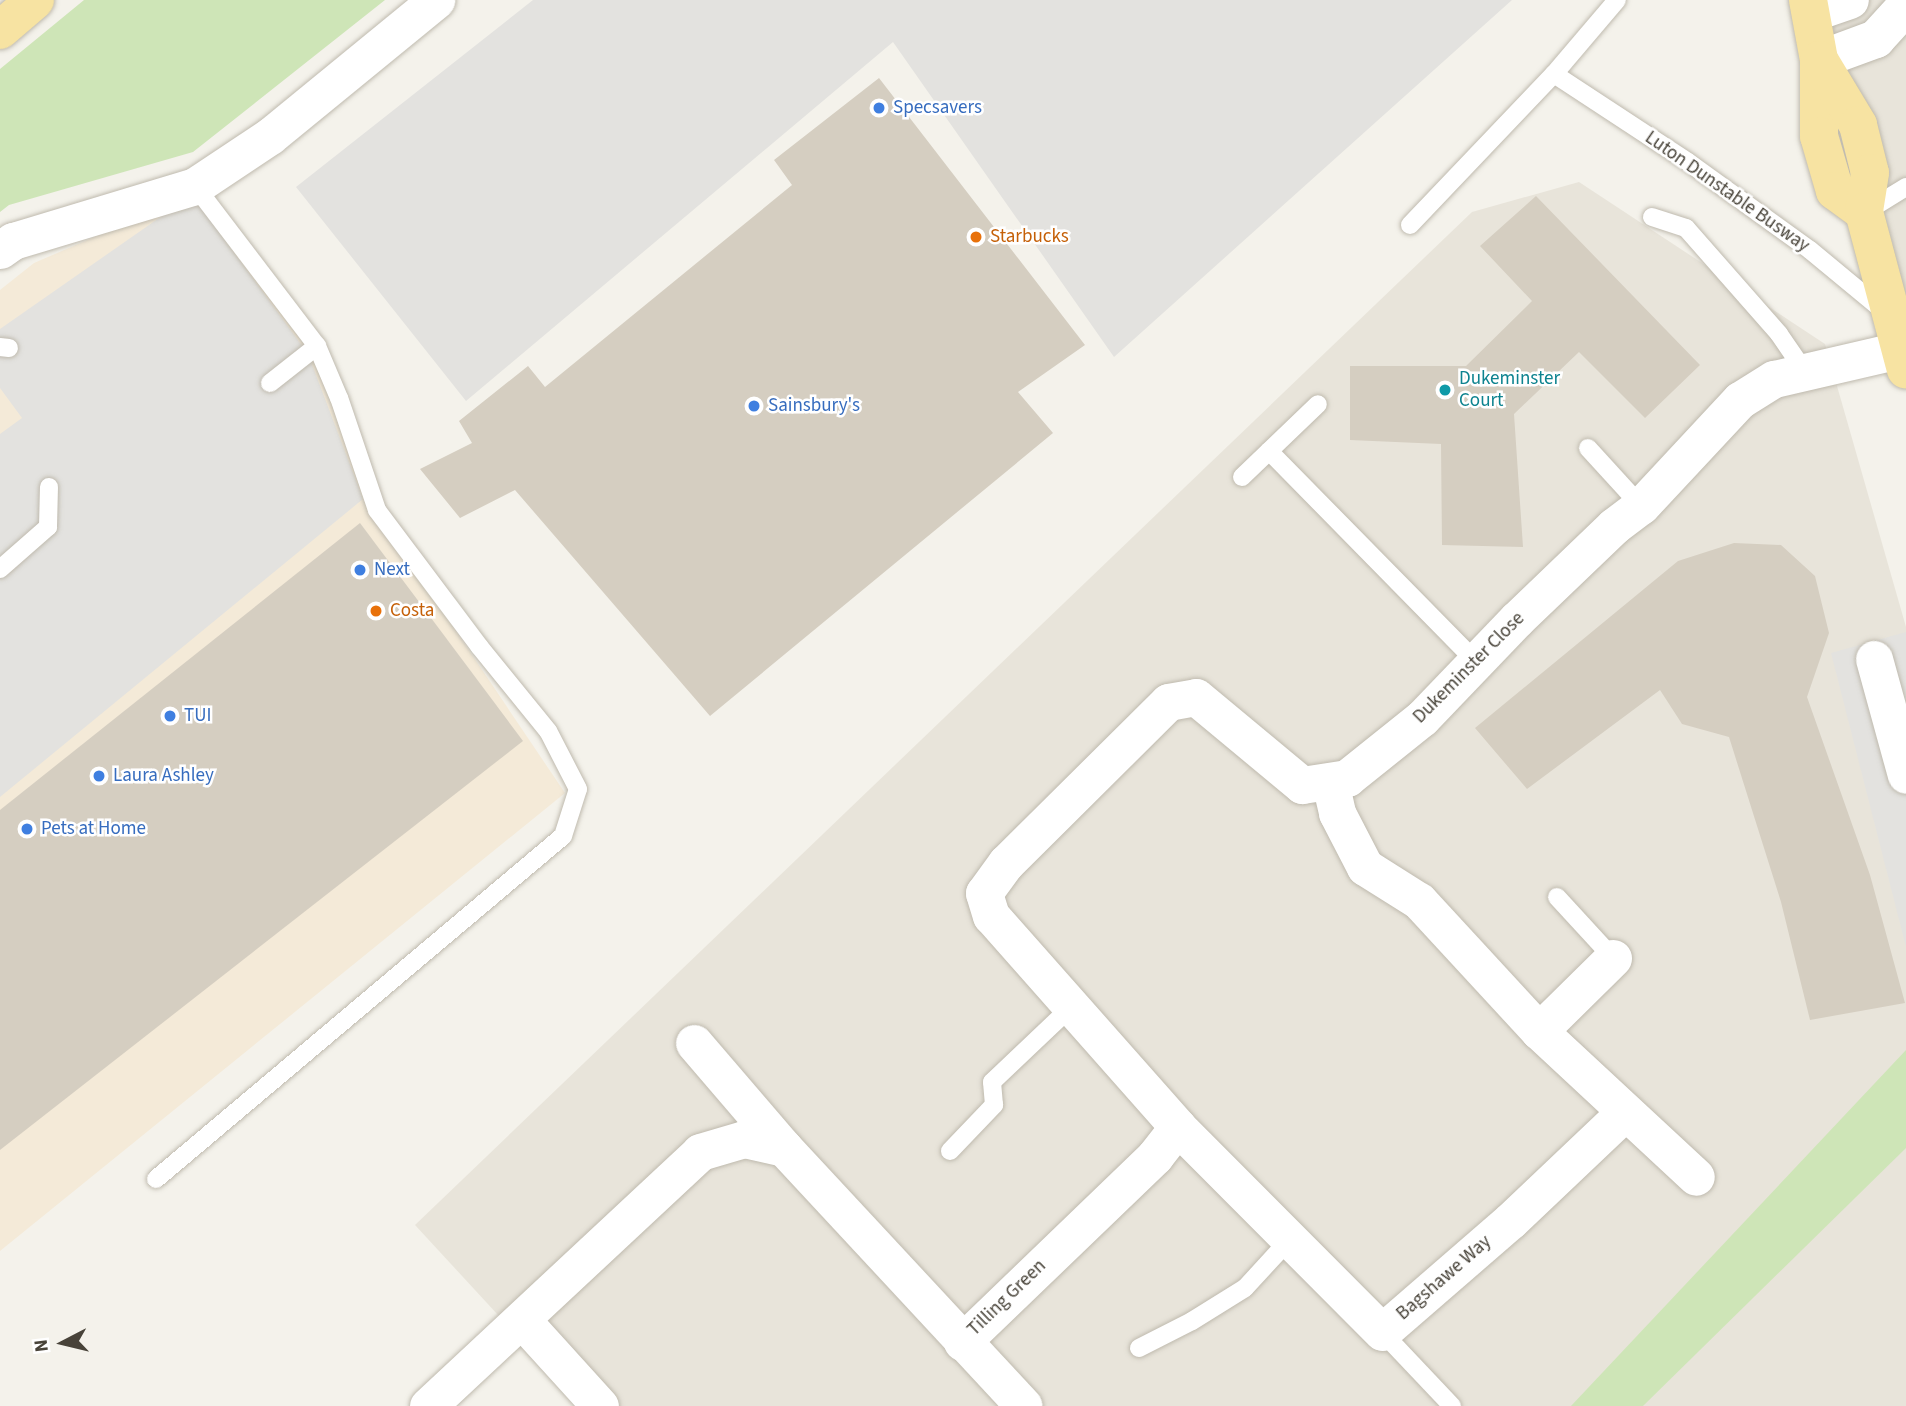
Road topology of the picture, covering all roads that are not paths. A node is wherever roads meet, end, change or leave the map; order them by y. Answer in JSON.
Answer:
{"nodes":[{"id":1,"x":36,"y":0,"type":"edge"},
{"id":2,"x":436,"y":0,"type":"edge"},
{"id":3,"x":1616,"y":0,"type":"edge"},
{"id":4,"x":1850,"y":0,"type":"edge"},
{"id":5,"x":1906,"y":6,"type":"edge"},
{"id":6,"x":1810,"y":7,"type":"edge"},
{"id":7,"x":0,"y":30,"type":"edge"},
{"id":8,"x":1819,"y":60,"type":"junction"},
{"id":9,"x":1554,"y":74,"type":"junction"},
{"id":10,"x":195,"y":186,"type":"junction"},
{"id":11,"x":1906,"y":187,"type":"edge"},
{"id":12,"x":1864,"y":212,"type":"junction"},
{"id":13,"x":1651,"y":217,"type":"dead end"},
{"id":14,"x":1410,"y":225,"type":"dead end"},
{"id":15,"x":0,"y":250,"type":"edge"},
{"id":16,"x":317,"y":346,"type":"junction"},
{"id":17,"x":1900,"y":346,"type":"edge"},
{"id":18,"x":1821,"y":368,"type":"junction"},
{"id":19,"x":270,"y":383,"type":"dead end"},
{"id":20,"x":1318,"y":404,"type":"dead end"},
{"id":21,"x":1588,"y":448,"type":"dead end"},
{"id":22,"x":1269,"y":451,"type":"junction"},
{"id":23,"x":1242,"y":477,"type":"dead end"},
{"id":24,"x":49,"y":488,"type":"dead end"},
{"id":25,"x":1640,"y":506,"type":"junction"},
{"id":26,"x":0,"y":569,"type":"edge"},
{"id":27,"x":1874,"y":659,"type":"dead end"},
{"id":28,"x":1476,"y":662,"type":"junction"},
{"id":29,"x":1906,"y":775,"type":"edge"},
{"id":30,"x":1330,"y":782,"type":"junction"},
{"id":31,"x":1557,"y":897,"type":"dead end"},
{"id":32,"x":1613,"y":958,"type":"joint"},
{"id":33,"x":1072,"y":1006,"type":"junction"},
{"id":34,"x":1539,"y":1031,"type":"junction"},
{"id":35,"x":694,"y":1043,"type":"dead end"},
{"id":36,"x":1625,"y":1112,"type":"junction"},
{"id":37,"x":1178,"y":1127,"type":"junction"},
{"id":38,"x":784,"y":1148,"type":"junction"},
{"id":39,"x":950,"y":1152,"type":"dead end"},
{"id":40,"x":1696,"y":1177,"type":"dead end"},
{"id":41,"x":156,"y":1179,"type":"dead end"},
{"id":42,"x":1290,"y":1239,"type":"junction"},
{"id":43,"x":522,"y":1320,"type":"junction"},
{"id":44,"x":1382,"y":1332,"type":"junction"},
{"id":45,"x":962,"y":1342,"type":"junction"},
{"id":46,"x":1139,"y":1348,"type":"dead end"},
{"id":47,"x":428,"y":1406,"type":"edge"},
{"id":48,"x":600,"y":1406,"type":"edge"},
{"id":49,"x":1024,"y":1406,"type":"edge"},
{"id":50,"x":1452,"y":1406,"type":"edge"}],
"edges":[{"from":1,"to":7,"type":"main road"},
{"from":2,"to":10,"type":"street"},
{"from":3,"to":9,"type":"lane"},
{"from":4,"to":6,"type":"street"},
{"from":5,"to":8,"type":"street"},
{"from":6,"to":8,"type":"main road"},
{"from":8,"to":12,"type":"main road"},
{"from":9,"to":14,"type":"lane"},
{"from":9,"to":17,"type":"lane","name":"Luton Dunstable Busway"},
{"from":10,"to":15,"type":"street"},
{"from":10,"to":16,"type":"lane"},
{"from":11,"to":12,"type":"lane"},
{"from":12,"to":17,"type":"main road"},
{"from":13,"to":18,"type":"lane"},
{"from":16,"to":19,"type":"lane"},
{"from":16,"to":41,"type":"lane"},
{"from":17,"to":18,"type":"street","name":"Dukeminster Close"},
{"from":18,"to":25,"type":"street","name":"Dukeminster Close"},
{"from":20,"to":22,"type":"lane"},
{"from":21,"to":25,"type":"lane"},
{"from":22,"to":23,"type":"lane"},
{"from":22,"to":28,"type":"lane"},
{"from":24,"to":26,"type":"lane"},
{"from":25,"to":28,"type":"street","name":"Dukeminster Close"},
{"from":27,"to":29,"type":"street"},
{"from":28,"to":30,"type":"street","name":"Dukeminster Close"},
{"from":30,"to":33,"type":"street","name":"Dukeminster Close"},
{"from":30,"to":34,"type":"street"},
{"from":31,"to":32,"type":"lane"},
{"from":32,"to":34,"type":"street"},
{"from":33,"to":37,"type":"street","name":"Dukeminster Close"},
{"from":33,"to":39,"type":"lane"},
{"from":34,"to":36,"type":"street"},
{"from":35,"to":38,"type":"street","name":"Tilling Green"},
{"from":36,"to":40,"type":"street"},
{"from":36,"to":44,"type":"street","name":"Bagshawe Way"},
{"from":37,"to":42,"type":"street","name":"Bagshawe Way"},
{"from":37,"to":45,"type":"street","name":"Tilling Green"},
{"from":38,"to":43,"type":"street"},
{"from":38,"to":45,"type":"street","name":"Tilling Green"},
{"from":42,"to":44,"type":"street","name":"Bagshawe Way"},
{"from":42,"to":46,"type":"lane"},
{"from":43,"to":47,"type":"street"},
{"from":43,"to":48,"type":"street"},
{"from":44,"to":50,"type":"lane"},
{"from":45,"to":49,"type":"street"}]}
